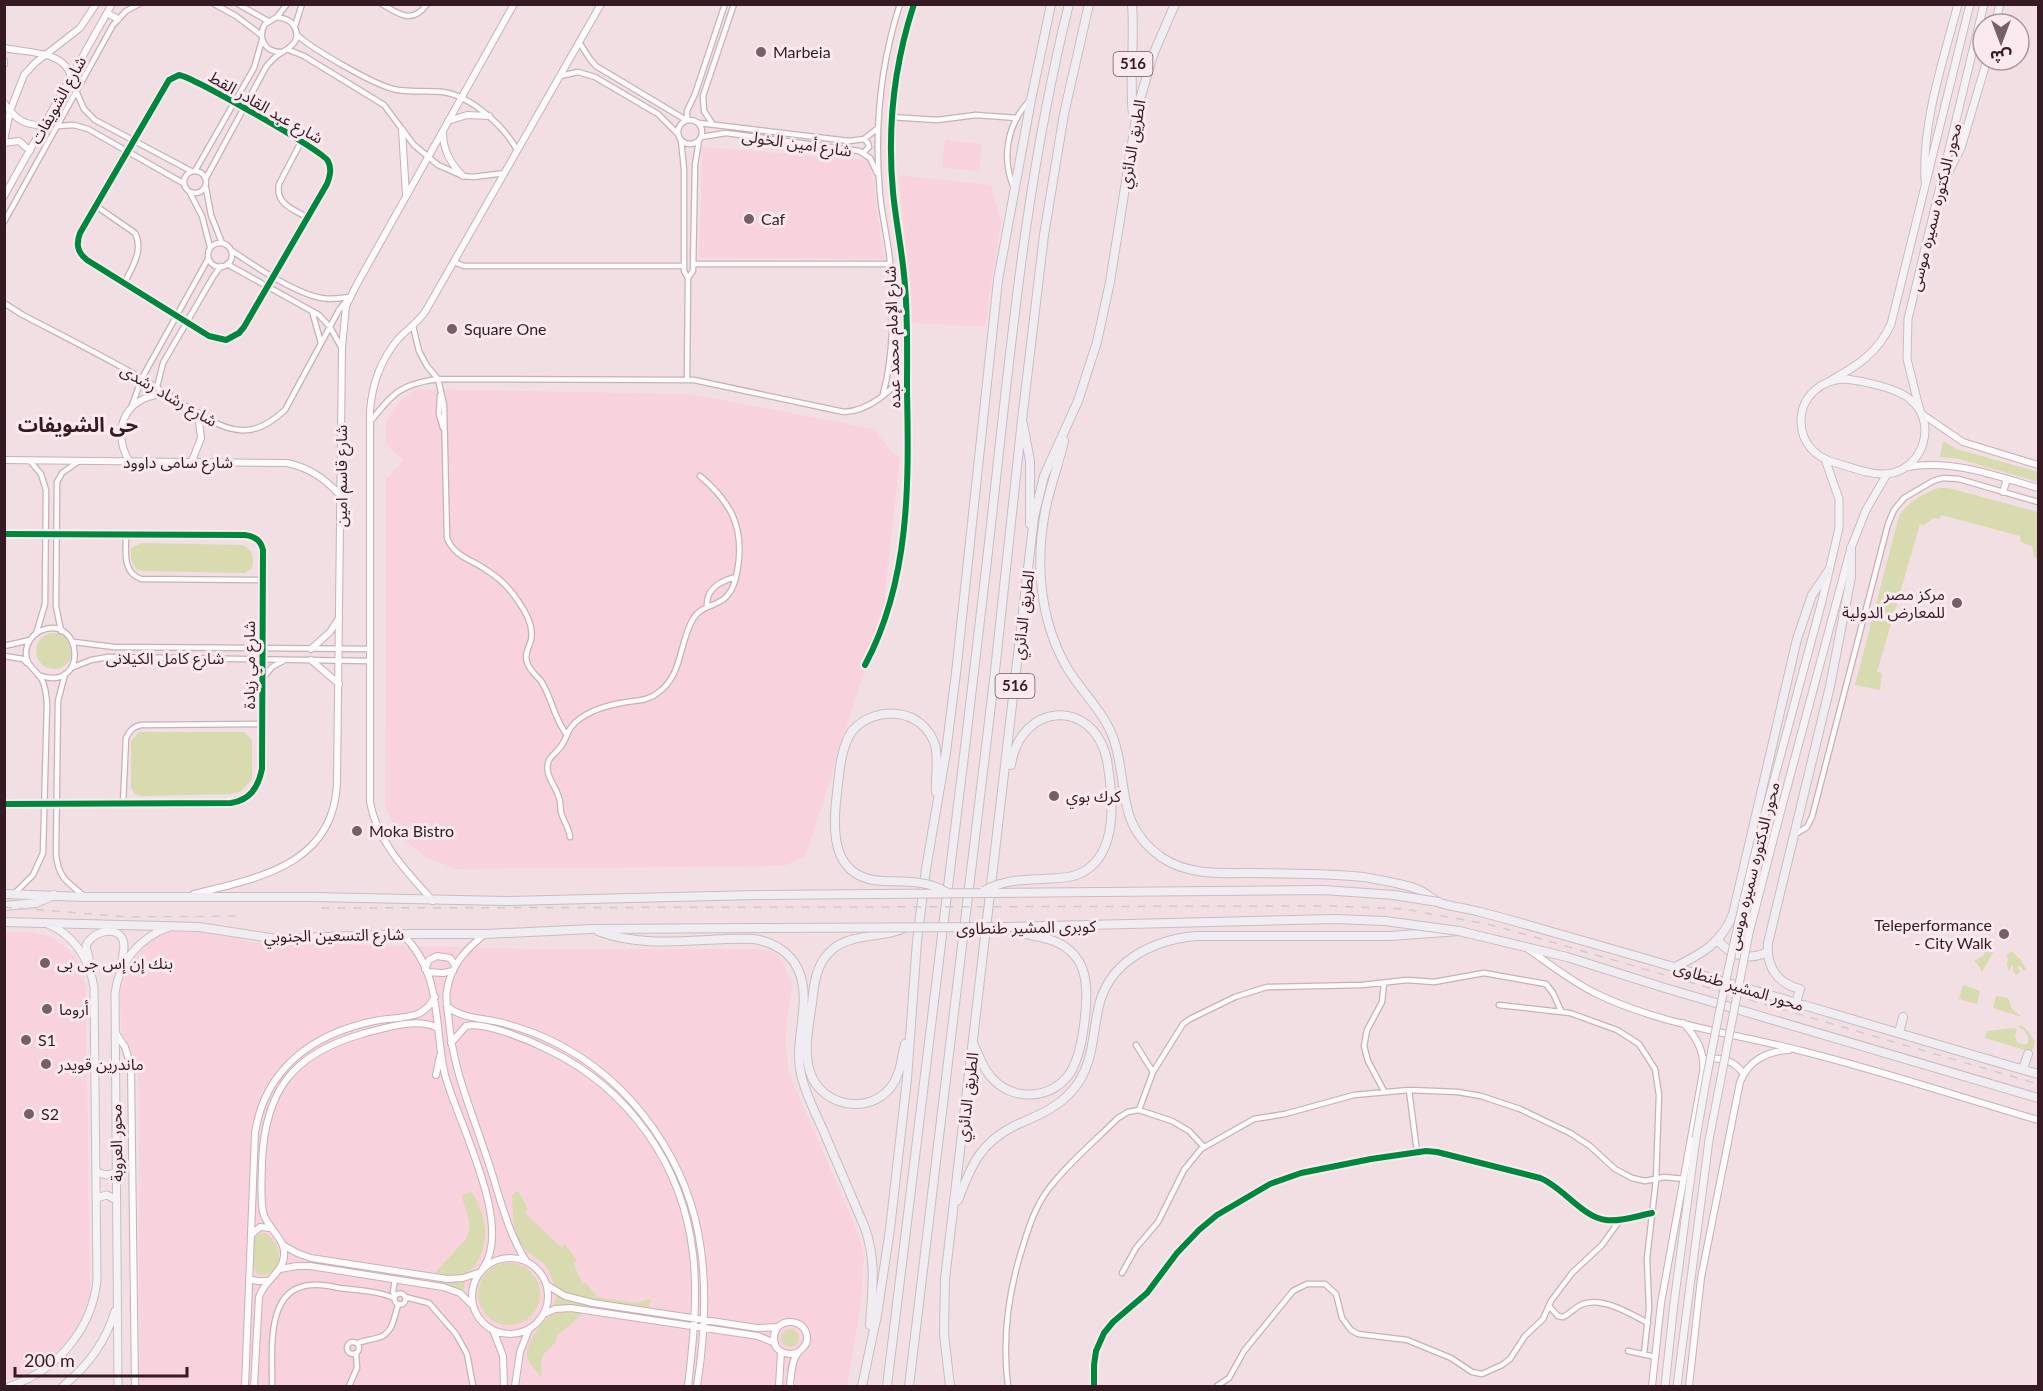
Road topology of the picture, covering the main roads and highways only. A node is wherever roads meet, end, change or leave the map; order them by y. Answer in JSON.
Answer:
{"nodes":[{"id":1,"x":1051,"y":4,"type":"edge"},
{"id":2,"x":1069,"y":4,"type":"edge"},
{"id":3,"x":1089,"y":4,"type":"edge"},
{"id":4,"x":1132,"y":4,"type":"edge"},
{"id":5,"x":1175,"y":4,"type":"edge"},
{"id":6,"x":1958,"y":4,"type":"edge"},
{"id":7,"x":1970,"y":4,"type":"edge"},
{"id":8,"x":1984,"y":4,"type":"edge"},
{"id":9,"x":1984,"y":72,"type":"edge"},
{"id":10,"x":1134,"y":124,"type":"junction"},
{"id":11,"x":1925,"y":190,"type":"junction"},
{"id":12,"x":1938,"y":192,"type":"junction"},
{"id":13,"x":1830,"y":381,"type":"junction"},
{"id":14,"x":1921,"y":413,"type":"junction"},
{"id":15,"x":1022,"y":420,"type":"junction"},
{"id":16,"x":1067,"y":426,"type":"junction"},
{"id":17,"x":1825,"y":459,"type":"junction"},
{"id":18,"x":1887,"y":474,"type":"junction"},
{"id":19,"x":1032,"y":536,"type":"junction"},
{"id":20,"x":1851,"y":548,"type":"junction"},
{"id":21,"x":1829,"y":570,"type":"junction"},
{"id":22,"x":1001,"y":803,"type":"junction"},
{"id":23,"x":938,"y":805,"type":"junction"},
{"id":24,"x":983,"y":892,"type":"junction"},
{"id":25,"x":947,"y":893,"type":"junction"},
{"id":26,"x":4,"y":894,"type":"edge"},
{"id":27,"x":54,"y":895,"type":"junction"},
{"id":28,"x":591,"y":900,"type":"joint"},
{"id":29,"x":1438,"y":902,"type":"junction"},
{"id":30,"x":4,"y":906,"type":"edge"},
{"id":31,"x":4,"y":922,"type":"edge"},
{"id":32,"x":46,"y":923,"type":"junction"},
{"id":33,"x":172,"y":926,"type":"junction"},
{"id":34,"x":1007,"y":927,"type":"junction"},
{"id":35,"x":592,"y":929,"type":"junction"},
{"id":36,"x":902,"y":929,"type":"junction"},
{"id":37,"x":1459,"y":931,"type":"junction"},
{"id":38,"x":1718,"y":940,"type":"junction"},
{"id":39,"x":1767,"y":952,"type":"junction"},
{"id":40,"x":1675,"y":967,"type":"junction"},
{"id":41,"x":121,"y":970,"type":"junction"},
{"id":42,"x":91,"y":972,"type":"junction"},
{"id":43,"x":1796,"y":1003,"type":"junction"},
{"id":44,"x":1903,"y":1017,"type":"dead end"},
{"id":45,"x":910,"y":1029,"type":"junction"},
{"id":46,"x":1899,"y":1033,"type":"junction"},
{"id":47,"x":973,"y":1042,"type":"junction"},
{"id":48,"x":2028,"y":1054,"type":"dead end"},
{"id":49,"x":2023,"y":1070,"type":"junction"},
{"id":50,"x":2038,"y":1074,"type":"edge"},
{"id":51,"x":2038,"y":1098,"type":"edge"},
{"id":52,"x":96,"y":1172,"type":"junction"},
{"id":53,"x":116,"y":1173,"type":"junction"},
{"id":54,"x":96,"y":1198,"type":"junction"},
{"id":55,"x":116,"y":1200,"type":"junction"},
{"id":56,"x":953,"y":1212,"type":"junction"},
{"id":57,"x":117,"y":1305,"type":"junction"},
{"id":58,"x":872,"y":1343,"type":"junction"},
{"id":59,"x":10,"y":1386,"type":"edge"},
{"id":60,"x":63,"y":1386,"type":"edge"},
{"id":61,"x":118,"y":1386,"type":"edge"},
{"id":62,"x":862,"y":1386,"type":"edge"},
{"id":63,"x":887,"y":1386,"type":"edge"},
{"id":64,"x":909,"y":1386,"type":"edge"},
{"id":65,"x":950,"y":1386,"type":"edge"},
{"id":66,"x":1665,"y":1386,"type":"edge"},
{"id":67,"x":1677,"y":1386,"type":"edge"}],
"edges":[{"from":1,"to":23,"type":"highway"},
{"from":2,"to":63,"type":"highway","number":"516"},
{"from":3,"to":15,"type":"highway","name":"الطريق الدائري","number":"516"},
{"from":4,"to":10,"type":"highway","number":"516"},
{"from":5,"to":10,"type":"highway","name":"الطريق الدائري","number":"516"},
{"from":6,"to":11,"type":"main road"},
{"from":7,"to":11,"type":"main road","name":"محور الدكتوره سميره موسى"},
{"from":8,"to":12,"type":"main road","name":"محور الدكتوره سميره موسى"},
{"from":9,"to":12,"type":"main road"},
{"from":10,"to":16,"type":"highway","name":"الطريق الدائري","number":"516"},
{"from":11,"to":13,"type":"main road","name":"محور الدكتوره سميره موسى"},
{"from":12,"to":14,"type":"main road","name":"محور الدكتوره سميره موسى"},
{"from":13,"to":14,"type":"main road"},
{"from":13,"to":17,"type":"main road"},
{"from":14,"to":18,"type":"main road"},
{"from":15,"to":19,"type":"highway"},
{"from":15,"to":64,"type":"highway","name":"الطريق الدائري","number":"516"},
{"from":16,"to":19,"type":"highway","name":"الطريق الدائري","number":"516"},
{"from":16,"to":29,"type":"highway"},
{"from":17,"to":18,"type":"main road"},
{"from":17,"to":21,"type":"main road","name":"محور الدكتوره سميره موسى"},
{"from":18,"to":20,"type":"main road","name":"محور الدكتوره سميره موسى"},
{"from":19,"to":22,"type":"highway","name":"الطريق الدائري","number":"516"},
{"from":20,"to":39,"type":"highway"},
{"from":20,"to":67,"type":"main road","name":"محور الدكتوره سميره موسى","bridge":true},
{"from":21,"to":38,"type":"highway"},
{"from":21,"to":66,"type":"main road","name":"محور الدكتوره سميره موسى","bridge":true},
{"from":22,"to":24,"type":"highway","bridge":true},
{"from":22,"to":47,"type":"highway","name":"الطريق الدائري","number":"516"},
{"from":23,"to":25,"type":"highway","bridge":true},
{"from":23,"to":45,"type":"highway"},
{"from":24,"to":25,"type":"highway","name":"كوبرى المشير طنطاوى","bridge":true},
{"from":24,"to":29,"type":"highway","name":"كوبرى المشير طنطاوى","bridge":true},
{"from":25,"to":28,"type":"highway","name":"كوبرى المشير طنطاوى","bridge":true},
{"from":26,"to":27,"type":"highway","name":"شارع التسعين الجنوبي"},
{"from":27,"to":28,"type":"highway","name":"شارع التسعين الجنوبي"},
{"from":27,"to":30,"type":"highway"},
{"from":29,"to":40,"type":"highway","name":"محور المشير طنطاوى"},
{"from":31,"to":32,"type":"highway","name":"شارع التسعين الجنوبي"},
{"from":32,"to":33,"type":"highway","name":"شارع التسعين الجنوبي"},
{"from":32,"to":42,"type":"main road","name":"محور العروبة"},
{"from":33,"to":35,"type":"highway","name":"شارع التسعين الجنوبي"},
{"from":33,"to":41,"type":"main road","name":"محور العروبة"},
{"from":34,"to":36,"type":"highway","name":"كوبرى المشير طنطاوى","bridge":true},
{"from":34,"to":37,"type":"highway","name":"كوبرى المشير طنطاوى","bridge":true},
{"from":34,"to":47,"type":"highway"},
{"from":35,"to":36,"type":"highway","name":"كوبرى المشير طنطاوى","bridge":true},
{"from":35,"to":58,"type":"highway"},
{"from":36,"to":45,"type":"highway"},
{"from":37,"to":51,"type":"highway","name":"محور المشير طنطاوى"},
{"from":37,"to":56,"type":"highway"},
{"from":38,"to":39,"type":"highway"},
{"from":38,"to":40,"type":"highway"},
{"from":39,"to":43,"type":"highway"},
{"from":40,"to":43,"type":"highway","name":"محور المشير طنطاوى"},
{"from":41,"to":42,"type":"main road"},
{"from":41,"to":53,"type":"main road","name":"محور العروبة"},
{"from":42,"to":52,"type":"main road","name":"محور العروبة"},
{"from":43,"to":46,"type":"highway","name":"محور المشير طنطاوى"},
{"from":44,"to":46,"type":"highway"},
{"from":45,"to":58,"type":"highway"},
{"from":46,"to":49,"type":"highway","name":"محور المشير طنطاوى"},
{"from":47,"to":56,"type":"highway","name":"الطريق الدائري","number":"516"},
{"from":48,"to":49,"type":"highway"},
{"from":49,"to":50,"type":"highway","name":"محور المشير طنطاوى"},
{"from":52,"to":53,"type":"main road"},
{"from":52,"to":54,"type":"main road","name":"محور العروبة"},
{"from":53,"to":55,"type":"main road","name":"محور العروبة"},
{"from":54,"to":55,"type":"main road"},
{"from":54,"to":59,"type":"main road","name":"محور العروبة"},
{"from":55,"to":57,"type":"main road","name":"محور العروبة"},
{"from":56,"to":65,"type":"highway","name":"الطريق الدائري","number":"516"},
{"from":57,"to":60,"type":"main road"},
{"from":57,"to":61,"type":"main road","name":"محور العروبة"},
{"from":58,"to":62,"type":"highway"}]}
